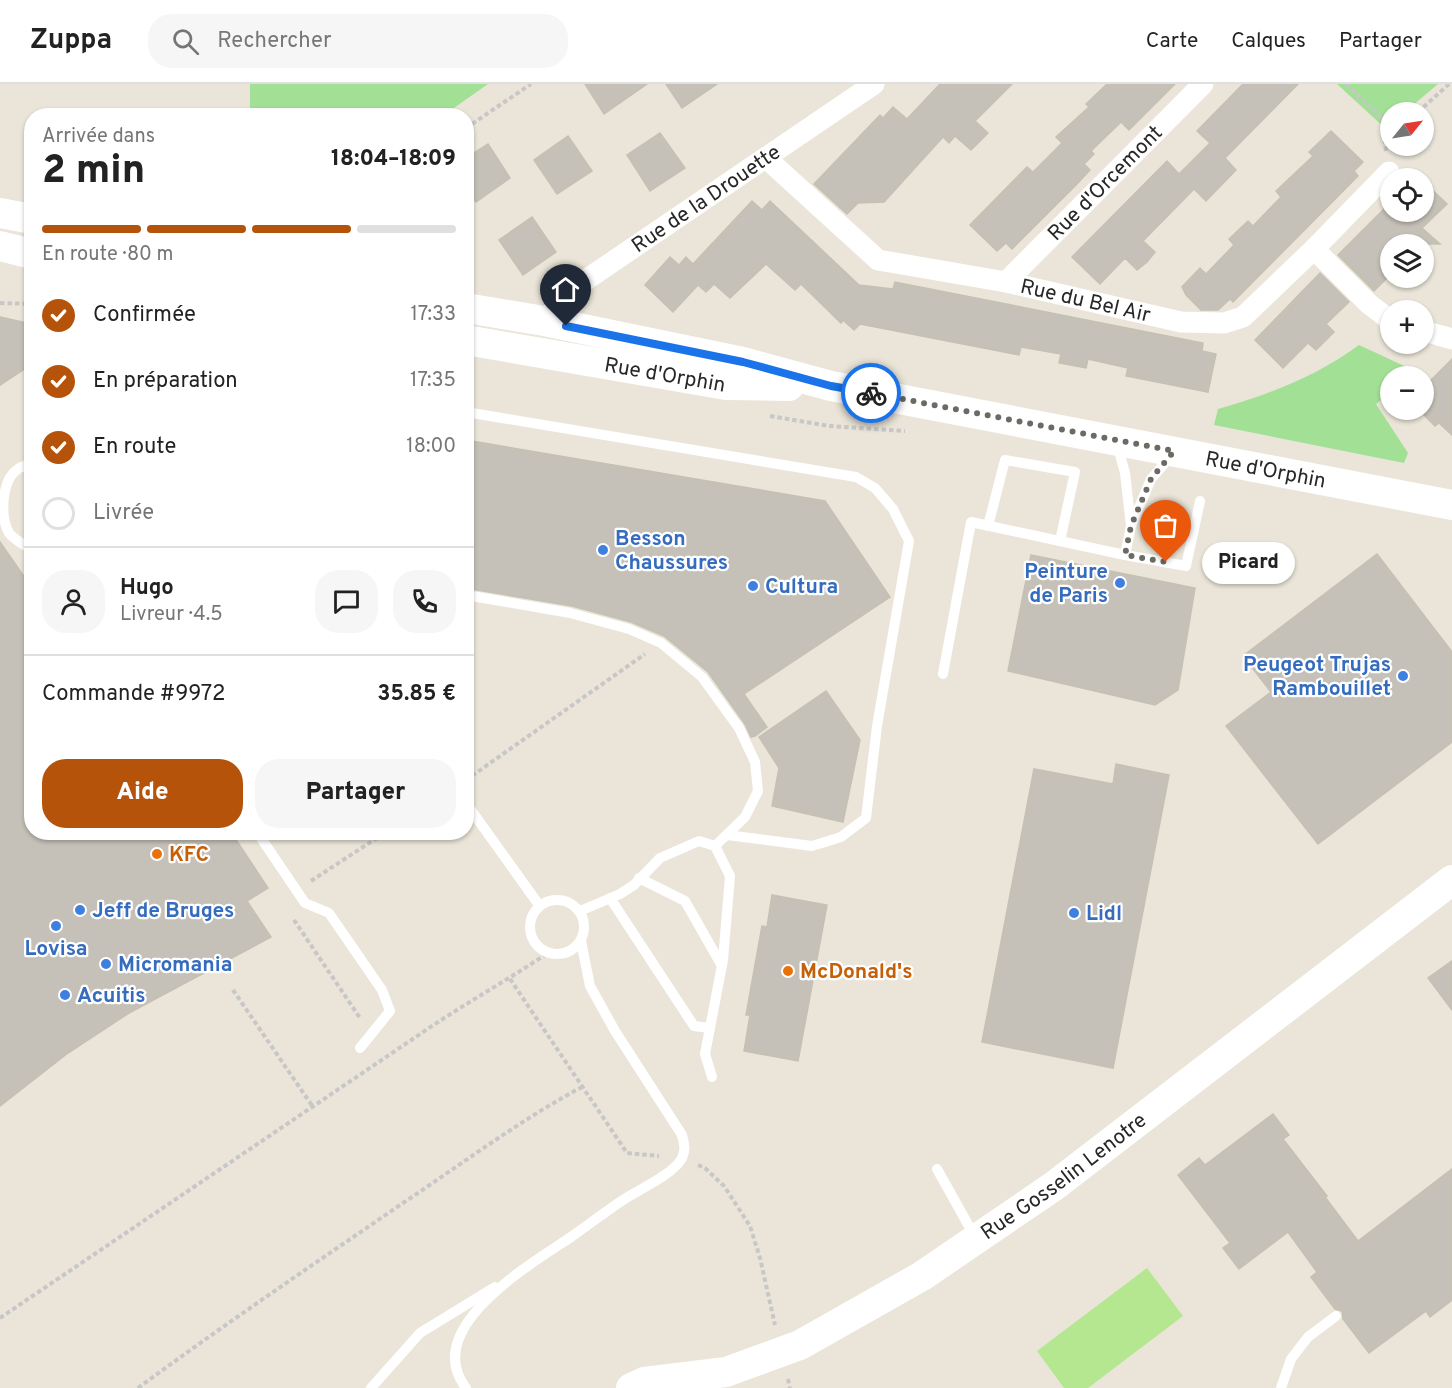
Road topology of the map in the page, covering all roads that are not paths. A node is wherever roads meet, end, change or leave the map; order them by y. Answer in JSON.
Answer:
{"nodes":[{"id":1,"x":874,"y":84,"type":"edge"},
{"id":2,"x":1203,"y":84,"type":"edge"},
{"id":3,"x":766,"y":158,"type":"junction"},
{"id":4,"x":1380,"y":181,"type":"edge"},
{"id":5,"x":0,"y":213,"type":"edge"},
{"id":6,"x":24,"y":218,"type":"edge"},
{"id":7,"x":0,"y":246,"type":"edge"},
{"id":8,"x":1314,"y":249,"type":"junction"},
{"id":9,"x":24,"y":252,"type":"edge"},
{"id":10,"x":1006,"y":282,"type":"junction"},
{"id":11,"x":474,"y":309,"type":"edge"},
{"id":12,"x":1380,"y":312,"type":"edge"},
{"id":13,"x":544,"y":321,"type":"junction"},
{"id":14,"x":1434,"y":334,"type":"edge"},
{"id":15,"x":1452,"y":339,"type":"edge"},
{"id":16,"x":474,"y":341,"type":"edge"},
{"id":17,"x":527,"y":350,"type":"junction"},
{"id":18,"x":831,"y":386,"type":"junction"},
{"id":19,"x":474,"y":413,"type":"edge"},
{"id":20,"x":1116,"y":441,"type":"junction"},
{"id":21,"x":1174,"y":451,"type":"junction"},
{"id":22,"x":24,"y":466,"type":"edge"},
{"id":23,"x":1200,"y":501,"type":"dead end"},
{"id":24,"x":1452,"y":506,"type":"edge"},
{"id":25,"x":988,"y":526,"type":"junction"},
{"id":26,"x":1131,"y":526,"type":"junction"},
{"id":27,"x":1060,"y":541,"type":"junction"},
{"id":28,"x":24,"y":544,"type":"edge"},
{"id":29,"x":1125,"y":555,"type":"junction"},
{"id":30,"x":474,"y":596,"type":"edge"},
{"id":31,"x":943,"y":674,"type":"dead end"},
{"id":32,"x":474,"y":814,"type":"edge"},
{"id":33,"x":727,"y":835,"type":"junction"},
{"id":34,"x":262,"y":840,"type":"edge"},
{"id":35,"x":716,"y":846,"type":"junction"},
{"id":36,"x":1452,"y":880,"type":"edge"},
{"id":37,"x":636,"y":881,"type":"junction"},
{"id":38,"x":610,"y":898,"type":"junction"},
{"id":39,"x":539,"y":906,"type":"junction"},
{"id":40,"x":580,"y":911,"type":"junction"},
{"id":41,"x":581,"y":941,"type":"junction"},
{"id":42,"x":722,"y":966,"type":"junction"},
{"id":43,"x":709,"y":1028,"type":"junction"},
{"id":44,"x":360,"y":1048,"type":"dead end"},
{"id":45,"x":712,"y":1077,"type":"dead end"},
{"id":46,"x":938,"y":1169,"type":"dead end"},
{"id":47,"x":976,"y":1239,"type":"junction"},
{"id":48,"x":514,"y":1274,"type":"junction"},
{"id":49,"x":1336,"y":1316,"type":"dead end"},
{"id":50,"x":371,"y":1388,"type":"edge"},
{"id":51,"x":466,"y":1388,"type":"edge"},
{"id":52,"x":631,"y":1388,"type":"edge"},
{"id":53,"x":1281,"y":1388,"type":"edge"}],
"edges":[{"from":1,"to":3,"type":"street","name":"Rue de la Drouette"},
{"from":2,"to":10,"type":"street","name":"Rue d'Orcemont"},
{"from":3,"to":10,"type":"street","name":"Rue du Bel Air"},
{"from":3,"to":13,"type":"street","name":"Rue de la Drouette"},
{"from":4,"to":8,"type":"street","name":"Rue du Bel Air"},
{"from":5,"to":6,"type":"main road"},
{"from":7,"to":9,"type":"main road"},
{"from":8,"to":10,"type":"street","name":"Rue du Bel Air"},
{"from":8,"to":12,"type":"street"},
{"from":11,"to":13,"type":"main road","name":"Rue d'Orphin"},
{"from":13,"to":17,"type":"main road"},
{"from":13,"to":18,"type":"main road","name":"Rue d'Orphin"},
{"from":14,"to":15,"type":"street"},
{"from":16,"to":17,"type":"main road","name":"Rue d'Orphin"},
{"from":17,"to":18,"type":"main road","name":"Rue d'Orphin"},
{"from":18,"to":20,"type":"main road","name":"Rue d'Orphin"},
{"from":19,"to":33,"type":"lane"},
{"from":20,"to":21,"type":"main road","name":"Rue d'Orphin"},
{"from":20,"to":26,"type":"lane"},
{"from":21,"to":24,"type":"main road","name":"Rue d'Orphin"},
{"from":21,"to":26,"type":"lane"},
{"from":22,"to":28,"type":"lane"},
{"from":23,"to":29,"type":"lane"},
{"from":25,"to":27,"type":"lane"},
{"from":25,"to":27,"type":"lane"},
{"from":25,"to":31,"type":"lane"},
{"from":26,"to":29,"type":"lane"},
{"from":27,"to":29,"type":"lane"},
{"from":30,"to":33,"type":"lane"},
{"from":32,"to":39,"type":"lane"},
{"from":33,"to":35,"type":"lane"},
{"from":34,"to":44,"type":"lane"},
{"from":35,"to":37,"type":"lane"},
{"from":35,"to":42,"type":"lane"},
{"from":36,"to":47,"type":"main road","name":"Rue Gosselin Lenotre"},
{"from":37,"to":38,"type":"lane"},
{"from":37,"to":42,"type":"lane"},
{"from":38,"to":40,"type":"lane"},
{"from":38,"to":43,"type":"lane"},
{"from":39,"to":40,"type":"lane"},
{"from":39,"to":41,"type":"lane"},
{"from":40,"to":41,"type":"lane"},
{"from":41,"to":48,"type":"lane"},
{"from":42,"to":43,"type":"lane"},
{"from":43,"to":45,"type":"lane"},
{"from":46,"to":47,"type":"lane"},
{"from":47,"to":52,"type":"main road","name":"Rue Gosselin Lenotre"},
{"from":48,"to":50,"type":"lane"},
{"from":48,"to":51,"type":"lane"},
{"from":49,"to":53,"type":"lane"}]}
